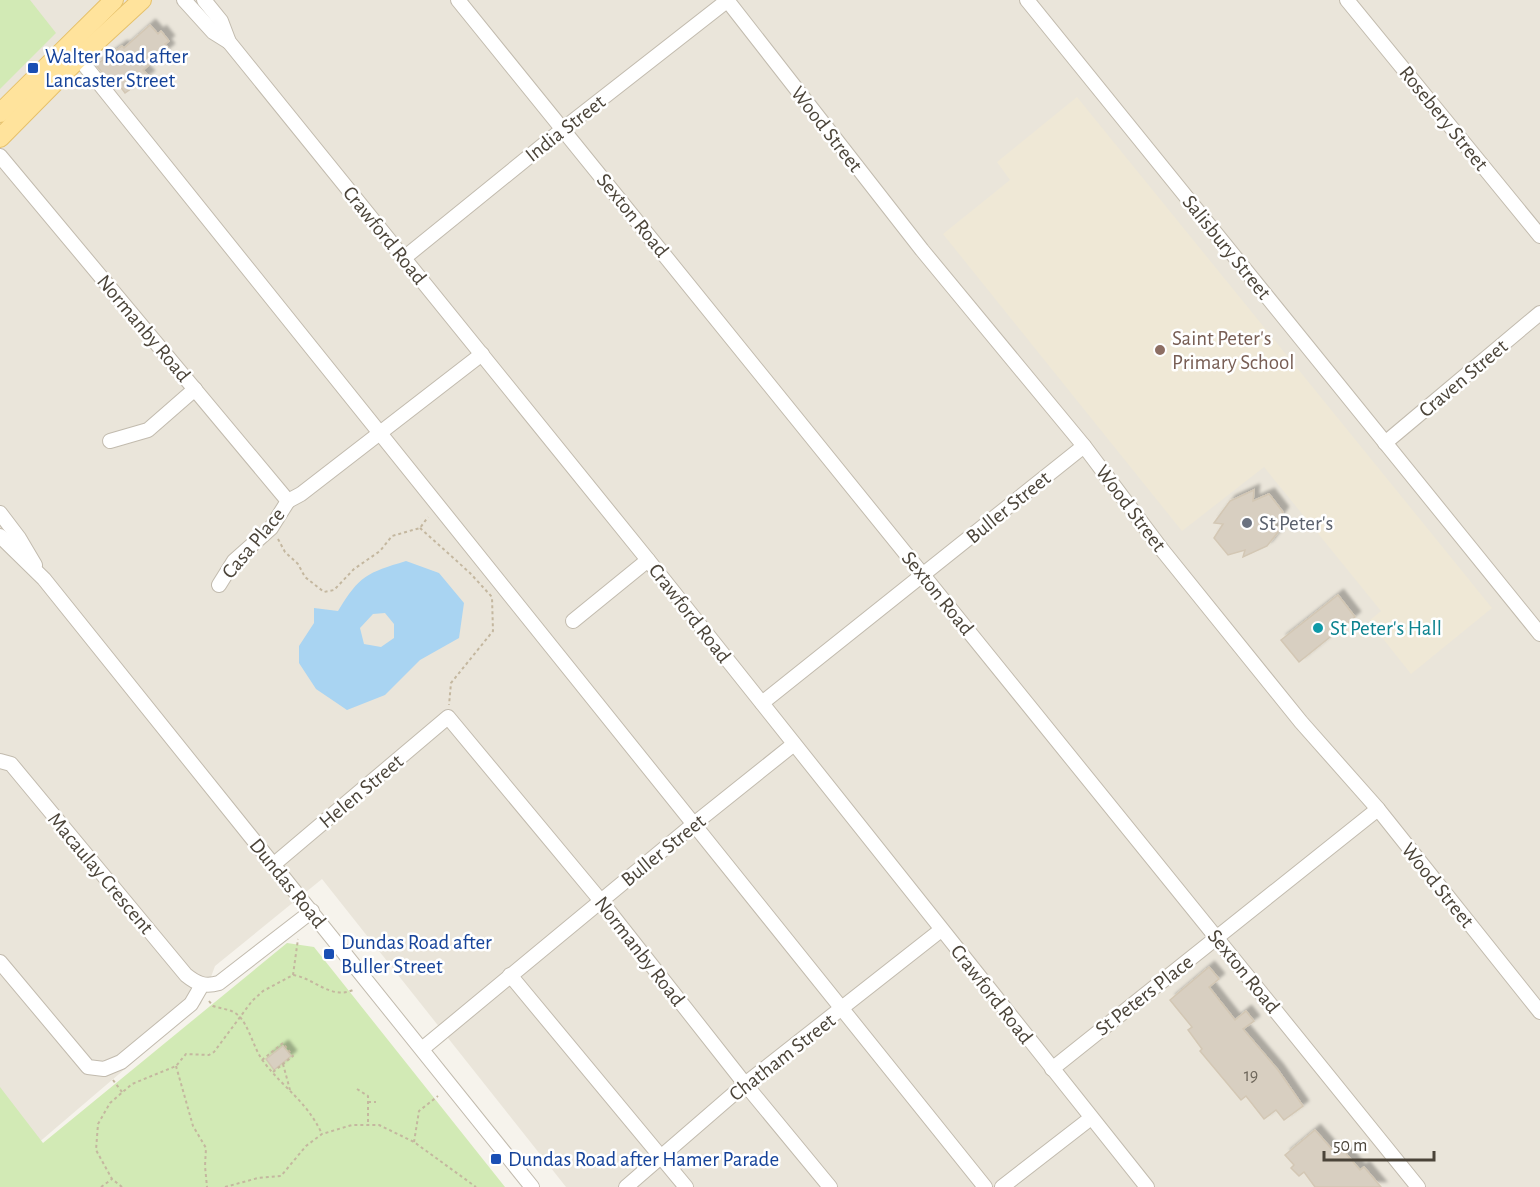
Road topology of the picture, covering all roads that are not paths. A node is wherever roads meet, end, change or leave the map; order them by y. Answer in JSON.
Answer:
{"nodes":[{"id":1,"x":114,"y":0,"type":"edge"},
{"id":2,"x":142,"y":0,"type":"edge"},
{"id":3,"x":184,"y":0,"type":"edge"},
{"id":4,"x":204,"y":0,"type":"edge"},
{"id":5,"x":458,"y":0,"type":"edge"},
{"id":6,"x":728,"y":0,"type":"edge"},
{"id":7,"x":1028,"y":0,"type":"edge"},
{"id":8,"x":1347,"y":0,"type":"edge"},
{"id":9,"x":230,"y":42,"type":"junction"},
{"id":10,"x":74,"y":52,"type":"junction"},
{"id":11,"x":0,"y":113,"type":"edge"},
{"id":12,"x":563,"y":129,"type":"junction"},
{"id":13,"x":0,"y":138,"type":"edge"},
{"id":14,"x":0,"y":156,"type":"edge"},
{"id":15,"x":1540,"y":236,"type":"edge"},
{"id":16,"x":404,"y":258,"type":"junction"},
{"id":17,"x":1540,"y":313,"type":"edge"},
{"id":18,"x":482,"y":354,"type":"junction"},
{"id":19,"x":195,"y":389,"type":"junction"},
{"id":20,"x":380,"y":433,"type":"junction"},
{"id":21,"x":110,"y":441,"type":"dead end"},
{"id":22,"x":1385,"y":443,"type":"junction"},
{"id":23,"x":1084,"y":446,"type":"junction"},
{"id":24,"x":288,"y":501,"type":"junction"},
{"id":25,"x":0,"y":513,"type":"edge"},
{"id":26,"x":0,"y":536,"type":"edge"},
{"id":27,"x":648,"y":560,"type":"junction"},
{"id":28,"x":924,"y":575,"type":"junction"},
{"id":29,"x":44,"y":579,"type":"junction"},
{"id":30,"x":219,"y":585,"type":"dead end"},
{"id":31,"x":573,"y":621,"type":"dead end"},
{"id":32,"x":1540,"y":634,"type":"edge"},
{"id":33,"x":762,"y":703,"type":"junction"},
{"id":34,"x":448,"y":717,"type":"joint"},
{"id":35,"x":794,"y":744,"type":"junction"},
{"id":36,"x":0,"y":761,"type":"edge"},
{"id":37,"x":1378,"y":809,"type":"junction"},
{"id":38,"x":694,"y":824,"type":"junction"},
{"id":39,"x":273,"y":865,"type":"junction"},
{"id":40,"x":601,"y":901,"type":"junction"},
{"id":41,"x":312,"y":911,"type":"junction"},
{"id":42,"x":941,"y":930,"type":"junction"},
{"id":43,"x":1217,"y":938,"type":"junction"},
{"id":44,"x":0,"y":962,"type":"edge"},
{"id":45,"x":510,"y":975,"type":"junction"},
{"id":46,"x":202,"y":985,"type":"junction"},
{"id":47,"x":843,"y":1009,"type":"junction"},
{"id":48,"x":1540,"y":1012,"type":"edge"},
{"id":49,"x":422,"y":1049,"type":"junction"},
{"id":50,"x":1052,"y":1069,"type":"junction"},
{"id":51,"x":745,"y":1084,"type":"junction"},
{"id":52,"x":1091,"y":1119,"type":"junction"},
{"id":53,"x":663,"y":1157,"type":"junction"},
{"id":54,"x":532,"y":1187,"type":"edge"},
{"id":55,"x":626,"y":1187,"type":"edge"},
{"id":56,"x":686,"y":1187,"type":"edge"},
{"id":57,"x":830,"y":1187,"type":"edge"},
{"id":58,"x":986,"y":1187,"type":"edge"},
{"id":59,"x":1002,"y":1187,"type":"edge"},
{"id":60,"x":1147,"y":1187,"type":"edge"},
{"id":61,"x":1418,"y":1187,"type":"edge"}],
"edges":[{"from":1,"to":10,"type":"main road"},
{"from":2,"to":10,"type":"main road"},
{"from":3,"to":9,"type":"street","name":"Crawford Road"},
{"from":4,"to":9,"type":"street","name":"Crawford Road"},
{"from":5,"to":12,"type":"street","name":"Sexton Road"},
{"from":6,"to":12,"type":"street","name":"India Street"},
{"from":6,"to":23,"type":"street","name":"Wood Street"},
{"from":7,"to":22,"type":"street","name":"Salisbury Street"},
{"from":8,"to":15,"type":"street","name":"Rosebery Street"},
{"from":9,"to":16,"type":"street","name":"Crawford Road"},
{"from":10,"to":11,"type":"main road"},
{"from":10,"to":13,"type":"main road"},
{"from":10,"to":20,"type":"street"},
{"from":12,"to":16,"type":"street","name":"India Street"},
{"from":12,"to":28,"type":"street","name":"Sexton Road"},
{"from":14,"to":19,"type":"street","name":"Normanby Road"},
{"from":16,"to":18,"type":"street","name":"Crawford Road"},
{"from":17,"to":22,"type":"street","name":"Craven Street"},
{"from":18,"to":20,"type":"street"},
{"from":18,"to":27,"type":"street","name":"Crawford Road"},
{"from":19,"to":21,"type":"street"},
{"from":19,"to":24,"type":"street","name":"Normanby Road"},
{"from":20,"to":24,"type":"street"},
{"from":20,"to":38,"type":"street"},
{"from":22,"to":32,"type":"street","name":"Salisbury Street"},
{"from":23,"to":28,"type":"street","name":"Buller Street"},
{"from":23,"to":37,"type":"street","name":"Wood Street"},
{"from":24,"to":30,"type":"street","name":"Casa Place"},
{"from":25,"to":29,"type":"street","name":"Dundas Road"},
{"from":26,"to":29,"type":"street","name":"Dundas Road"},
{"from":27,"to":31,"type":"street"},
{"from":27,"to":33,"type":"street","name":"Crawford Road"},
{"from":28,"to":33,"type":"street","name":"Buller Street"},
{"from":28,"to":43,"type":"street","name":"Sexton Road"},
{"from":29,"to":39,"type":"street","name":"Dundas Road"},
{"from":33,"to":35,"type":"street","name":"Crawford Road"},
{"from":34,"to":39,"type":"street","name":"Helen Street"},
{"from":34,"to":40,"type":"street","name":"Normanby Road"},
{"from":35,"to":38,"type":"street","name":"Buller Street"},
{"from":35,"to":42,"type":"street","name":"Crawford Road"},
{"from":36,"to":46,"type":"street","name":"Macaulay Crescent"},
{"from":37,"to":43,"type":"street","name":"St Peters Place"},
{"from":37,"to":48,"type":"street","name":"Wood Street"},
{"from":38,"to":40,"type":"street","name":"Buller Street"},
{"from":38,"to":47,"type":"street"},
{"from":39,"to":41,"type":"street","name":"Dundas Road"},
{"from":40,"to":45,"type":"street","name":"Buller Street"},
{"from":40,"to":51,"type":"street","name":"Normanby Road"},
{"from":41,"to":46,"type":"street"},
{"from":41,"to":49,"type":"street","name":"Dundas Road"},
{"from":42,"to":47,"type":"street","name":"Chatham Street"},
{"from":42,"to":50,"type":"street","name":"Crawford Road"},
{"from":43,"to":50,"type":"street","name":"St Peters Place"},
{"from":43,"to":61,"type":"street","name":"Sexton Road"},
{"from":44,"to":46,"type":"street"},
{"from":45,"to":49,"type":"street","name":"Buller Street"},
{"from":45,"to":53,"type":"street"},
{"from":47,"to":51,"type":"street","name":"Chatham Street"},
{"from":47,"to":58,"type":"street"},
{"from":49,"to":54,"type":"street","name":"Dundas Road"},
{"from":50,"to":52,"type":"street","name":"Crawford Road"},
{"from":51,"to":53,"type":"street","name":"Chatham Street"},
{"from":51,"to":57,"type":"street","name":"Normanby Road"},
{"from":52,"to":59,"type":"street"},
{"from":52,"to":60,"type":"street","name":"Crawford Road"},
{"from":53,"to":55,"type":"street","name":"Chatham Street"},
{"from":53,"to":56,"type":"street"}]}
